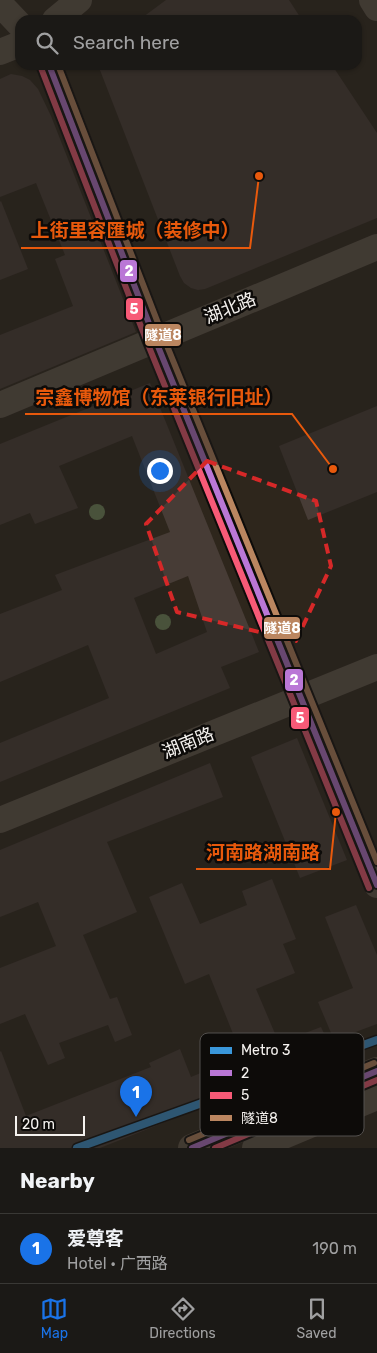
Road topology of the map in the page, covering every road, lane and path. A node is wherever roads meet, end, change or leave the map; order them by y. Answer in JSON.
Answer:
{"nodes":[{"id":1,"x":79,"y":0,"type":"edge"},
{"id":2,"x":372,"y":0,"type":"edge"},
{"id":3,"x":0,"y":4,"type":"edge"},
{"id":4,"x":377,"y":8,"type":"edge"},
{"id":5,"x":61,"y":15,"type":"edge"},
{"id":6,"x":15,"y":20,"type":"edge"},
{"id":7,"x":15,"y":46,"type":"edge"},
{"id":8,"x":0,"y":52,"type":"edge"},
{"id":9,"x":50,"y":70,"type":"edge"},
{"id":10,"x":377,"y":247,"type":"edge"},
{"id":11,"x":155,"y":339,"type":"junction"},
{"id":12,"x":0,"y":405,"type":"edge"},
{"id":13,"x":377,"y":667,"type":"edge"},
{"id":14,"x":300,"y":697,"type":"junction"},
{"id":15,"x":0,"y":820,"type":"edge"},
{"id":16,"x":377,"y":884,"type":"edge"},
{"id":17,"x":377,"y":1070,"type":"edge"},
{"id":18,"x":364,"y":1075,"type":"edge"},
{"id":19,"x":377,"y":1098,"type":"edge"},
{"id":20,"x":364,"y":1103,"type":"edge"},
{"id":21,"x":220,"y":1136,"type":"edge"},
{"id":22,"x":284,"y":1136,"type":"edge"},
{"id":23,"x":192,"y":1148,"type":"edge"},
{"id":24,"x":255,"y":1148,"type":"edge"}],
"edges":[{"from":1,"to":5,"type":"street"},
{"from":2,"to":4,"type":"street"},
{"from":3,"to":6,"type":"street"},
{"from":7,"to":8,"type":"street"},
{"from":9,"to":11,"type":"street"},
{"from":10,"to":11,"type":"street","name":"湖北路"},
{"from":11,"to":12,"type":"street","name":"湖北路"},
{"from":11,"to":14,"type":"street"},
{"from":13,"to":14,"type":"street","name":"湖南路"},
{"from":14,"to":15,"type":"street","name":"湖南路"},
{"from":14,"to":16,"type":"street"},
{"from":17,"to":18,"type":"main road"},
{"from":19,"to":20,"type":"street"},
{"from":21,"to":23,"type":"main road"},
{"from":22,"to":24,"type":"street"}]}
